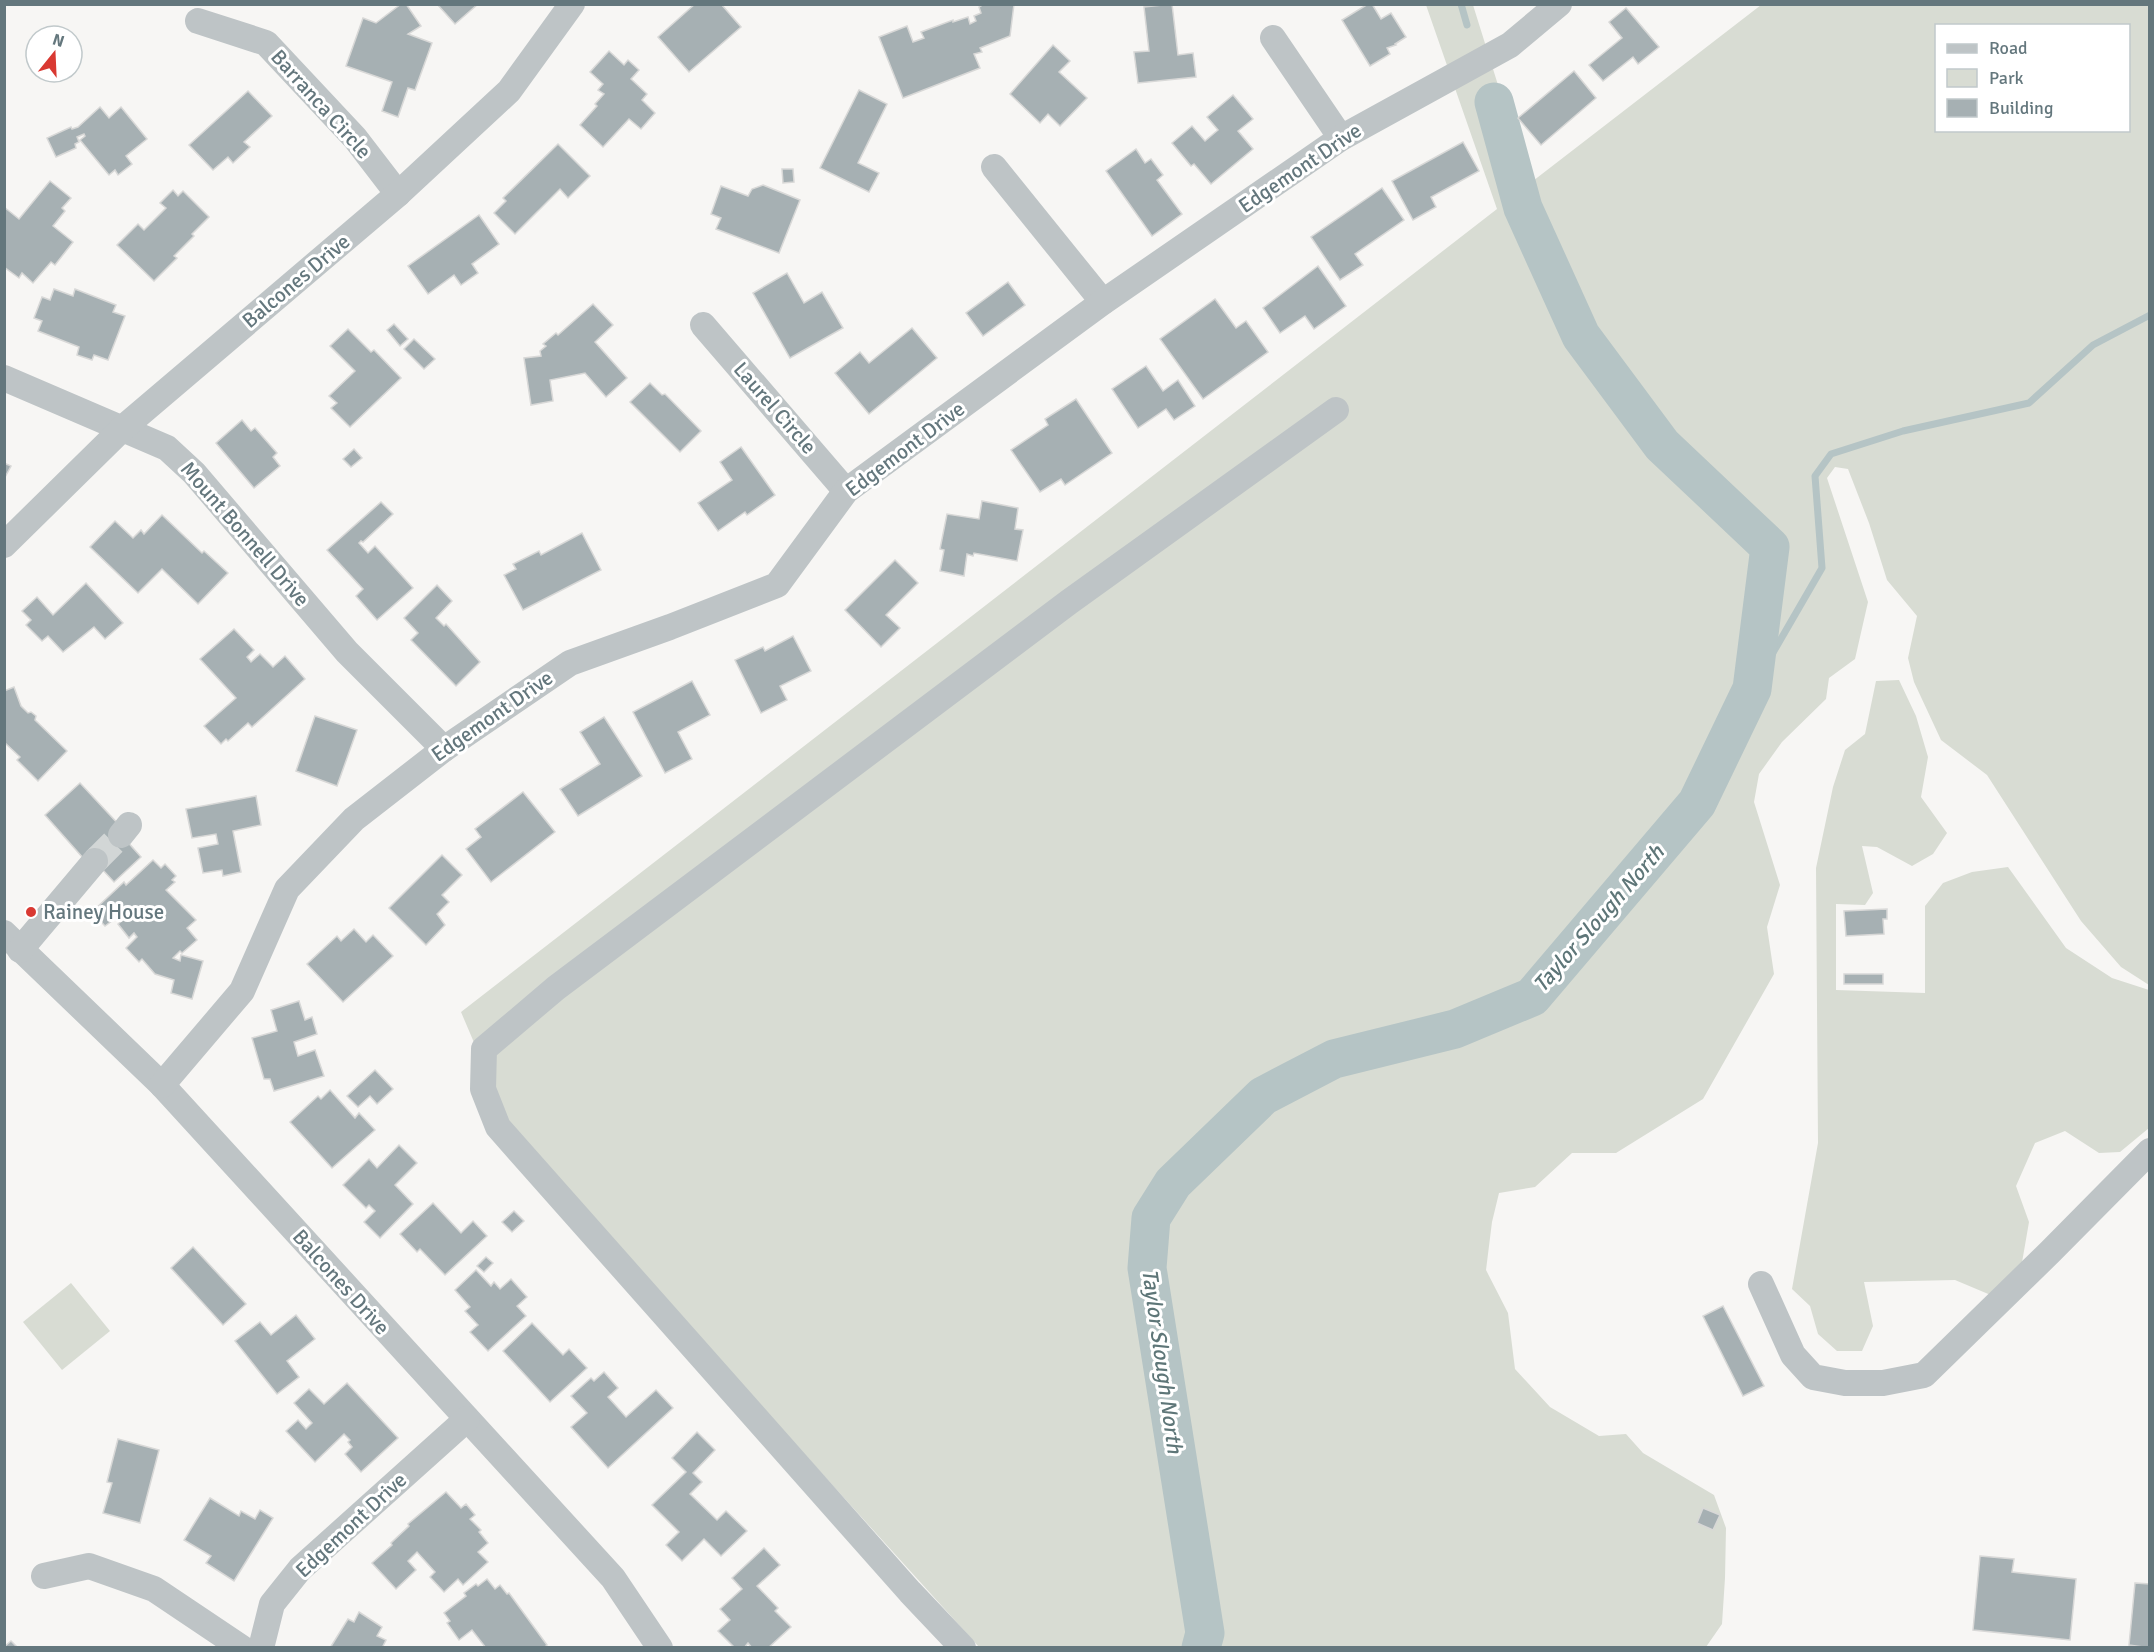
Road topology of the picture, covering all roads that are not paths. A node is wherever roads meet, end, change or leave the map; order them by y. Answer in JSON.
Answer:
{"nodes":[{"id":1,"x":572,"y":4,"type":"edge"},
{"id":2,"x":1559,"y":4,"type":"edge"},
{"id":3,"x":198,"y":21,"type":"dead end"},
{"id":4,"x":1273,"y":38,"type":"dead end"},
{"id":5,"x":1341,"y":138,"type":"junction"},
{"id":6,"x":994,"y":167,"type":"dead end"},
{"id":7,"x":398,"y":194,"type":"junction"},
{"id":8,"x":1103,"y":303,"type":"junction"},
{"id":9,"x":703,"y":325,"type":"dead end"},
{"id":10,"x":4,"y":378,"type":"edge"},
{"id":11,"x":1336,"y":410,"type":"dead end"},
{"id":12,"x":123,"y":428,"type":"junction"},
{"id":13,"x":846,"y":490,"type":"junction"},
{"id":14,"x":4,"y":544,"type":"edge"},
{"id":15,"x":444,"y":748,"type":"junction"},
{"id":16,"x":95,"y":861,"type":"tunnel mouth"},
{"id":17,"x":13,"y":941,"type":"edge"},
{"id":18,"x":162,"y":1085,"type":"junction"},
{"id":19,"x":2150,"y":1150,"type":"edge"},
{"id":20,"x":1761,"y":1284,"type":"dead end"},
{"id":21,"x":466,"y":1419,"type":"junction"},
{"id":22,"x":44,"y":1576,"type":"dead end"},
{"id":23,"x":242,"y":1647,"type":"edge"},
{"id":24,"x":261,"y":1647,"type":"edge"},
{"id":25,"x":660,"y":1647,"type":"edge"},
{"id":26,"x":963,"y":1647,"type":"edge"}],
"edges":[{"from":1,"to":7,"type":"street","name":"Balcones Drive"},
{"from":2,"to":5,"type":"street","name":"Edgemont Drive"},
{"from":3,"to":7,"type":"street","name":"Barranca Circle"},
{"from":4,"to":5,"type":"street"},
{"from":5,"to":8,"type":"street","name":"Edgemont Drive"},
{"from":6,"to":8,"type":"street"},
{"from":7,"to":12,"type":"street","name":"Balcones Drive"},
{"from":8,"to":13,"type":"street","name":"Edgemont Drive"},
{"from":9,"to":13,"type":"street","name":"Laurel Circle"},
{"from":10,"to":12,"type":"street","name":"Mount Bonnell Drive"},
{"from":11,"to":26,"type":"street"},
{"from":12,"to":14,"type":"street","name":"Balcones Drive"},
{"from":12,"to":15,"type":"street","name":"Mount Bonnell Drive"},
{"from":13,"to":15,"type":"street","name":"Edgemont Drive"},
{"from":15,"to":18,"type":"street","name":"Edgemont Drive"},
{"from":16,"to":17,"type":"street"},
{"from":17,"to":18,"type":"street","name":"Balcones Drive"},
{"from":18,"to":21,"type":"street","name":"Balcones Drive"},
{"from":19,"to":20,"type":"street"},
{"from":21,"to":24,"type":"street","name":"Edgemont Drive"},
{"from":21,"to":25,"type":"street","name":"Balcones Drive"},
{"from":22,"to":23,"type":"street"}]}
